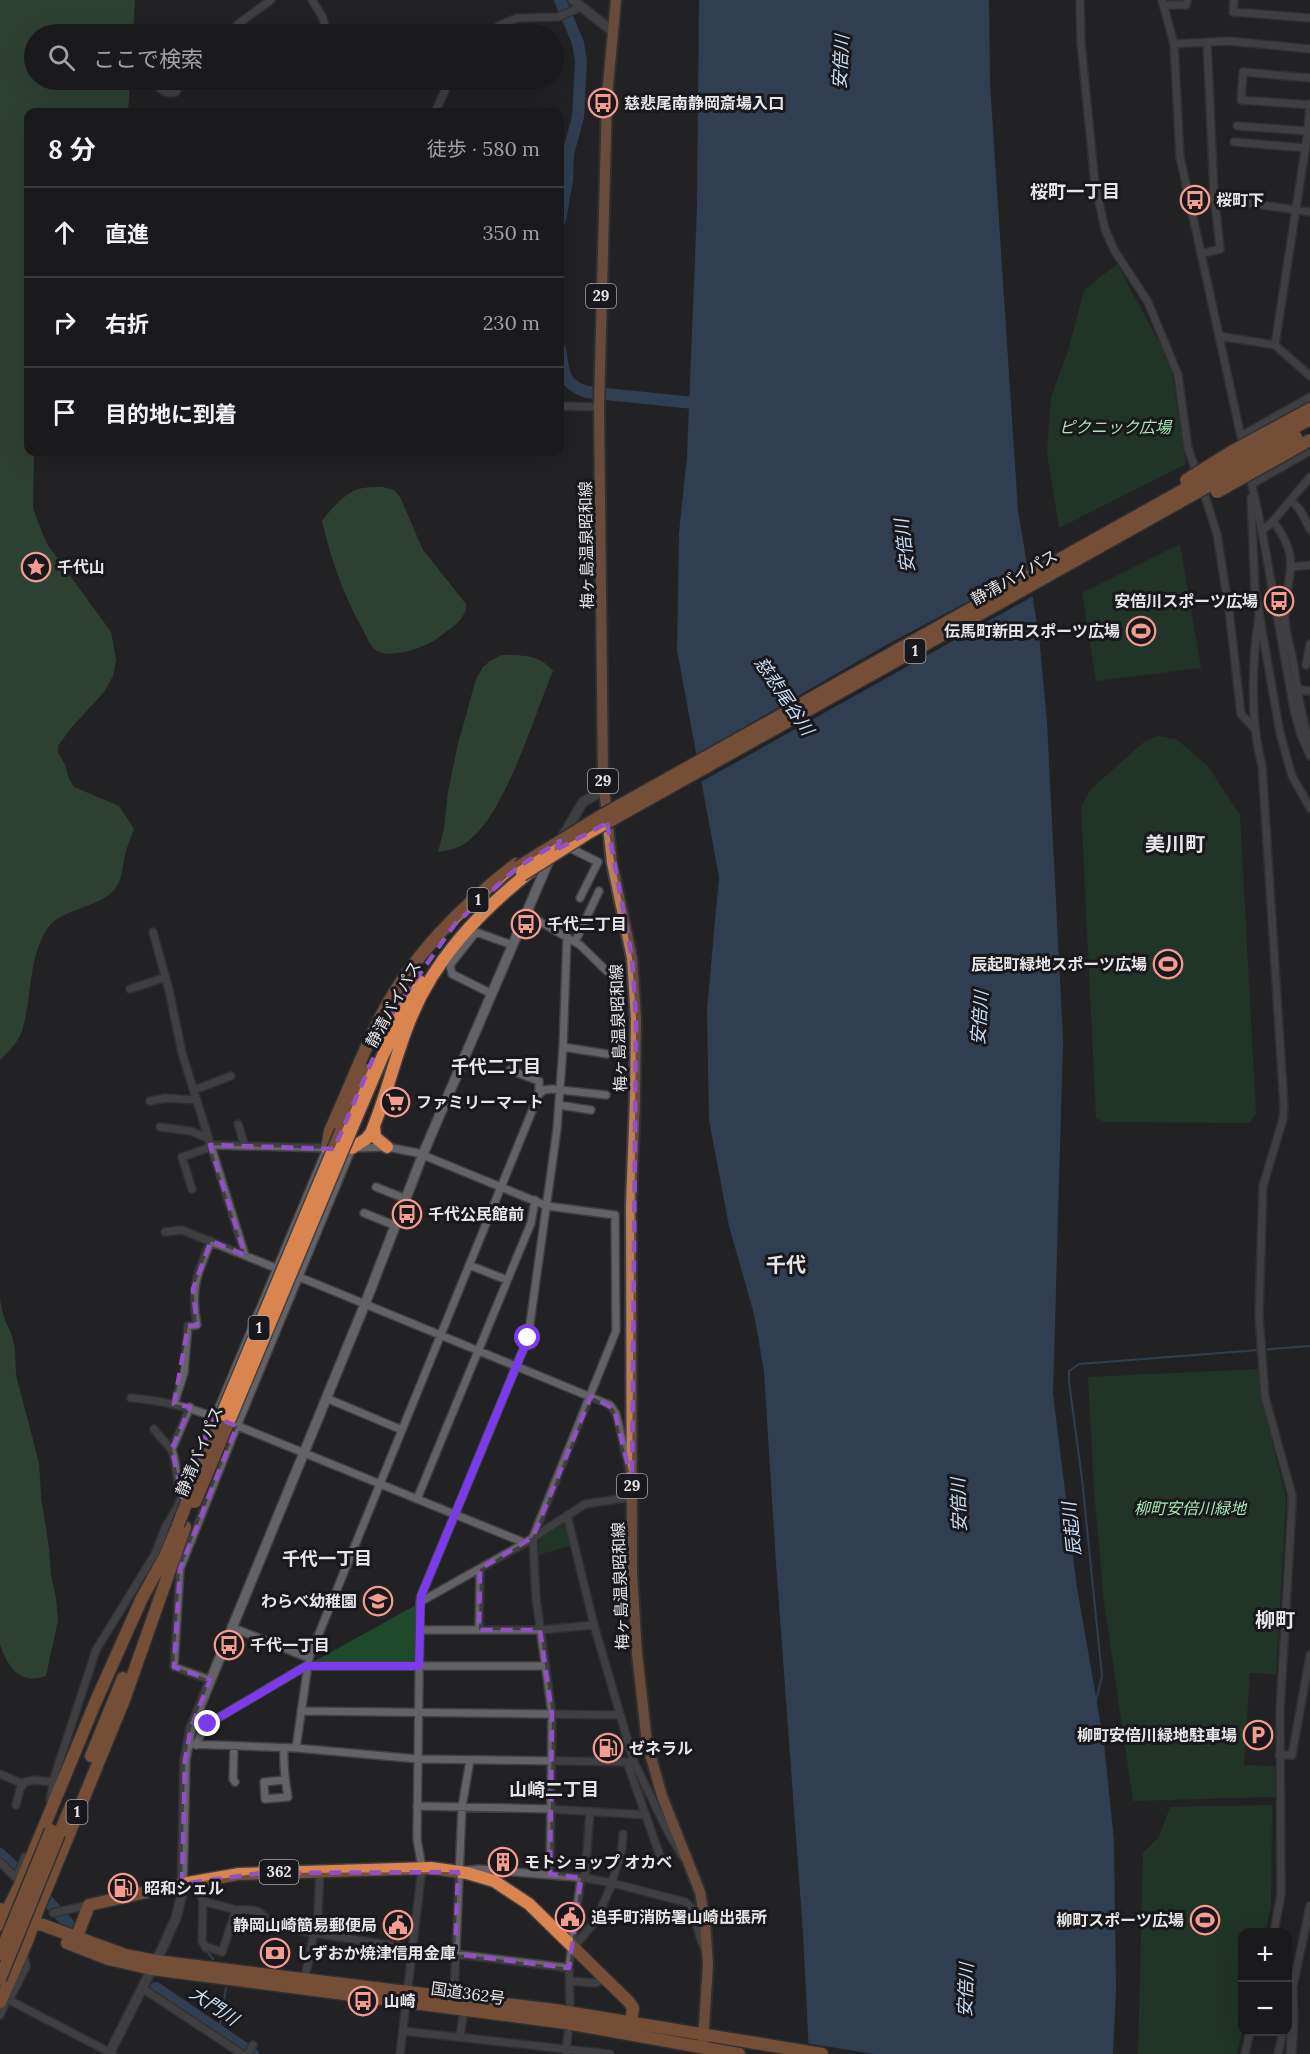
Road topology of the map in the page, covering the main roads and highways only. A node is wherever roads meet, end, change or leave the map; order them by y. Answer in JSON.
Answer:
{"nodes":[{"id":1,"x":616,"y":0,"type":"edge"},
{"id":2,"x":1310,"y":409,"type":"edge"},
{"id":3,"x":1310,"y":419,"type":"edge"},
{"id":4,"x":1310,"y":429,"type":"edge"},
{"id":5,"x":1310,"y":440,"type":"edge"},
{"id":6,"x":1087,"y":545,"type":"junction"},
{"id":7,"x":1076,"y":561,"type":"junction"},
{"id":8,"x":520,"y":871,"type":"junction"},
{"id":9,"x":375,"y":1124,"type":"junction"},
{"id":10,"x":347,"y":1138,"type":"junction"},
{"id":11,"x":387,"y":1147,"type":"road end"},
{"id":12,"x":327,"y":1148,"type":"road end"},
{"id":13,"x":182,"y":1526,"type":"junction"},
{"id":14,"x":163,"y":1560,"type":"junction"},
{"id":15,"x":55,"y":1832,"type":"junction"},
{"id":16,"x":3,"y":1911,"type":"edge"},
{"id":17,"x":33,"y":1924,"type":"junction"},
{"id":18,"x":0,"y":1925,"type":"edge"},
{"id":19,"x":76,"y":1939,"type":"junction"},
{"id":20,"x":0,"y":1954,"type":"edge"},
{"id":21,"x":154,"y":1965,"type":"junction"},
{"id":22,"x":4,"y":1982,"type":"edge"},
{"id":23,"x":407,"y":1996,"type":"junction"},
{"id":24,"x":4,"y":2001,"type":"edge"},
{"id":25,"x":632,"y":2023,"type":"junction"},
{"id":26,"x":706,"y":2034,"type":"junction"},
{"id":27,"x":706,"y":2050,"type":"edge"},
{"id":28,"x":738,"y":2054,"type":"edge"},
{"id":29,"x":822,"y":2054,"type":"edge"}],
"edges":[{"from":1,"to":26,"type":"main road","name":"梅ヶ島温泉昭和線","number":"29"},
{"from":2,"to":6,"type":"highway","bridge":true},
{"from":3,"to":6,"type":"highway","name":"静清バイパス","number":"1","bridge":true},
{"from":4,"to":7,"type":"highway","name":"静清バイパス","number":"1","bridge":true},
{"from":5,"to":7,"type":"highway","bridge":true},
{"from":6,"to":8,"type":"highway","name":"静清バイパス","number":"1","bridge":true},
{"from":7,"to":8,"type":"highway","name":"静清バイパス","number":"1","bridge":true},
{"from":8,"to":9,"type":"highway"},
{"from":8,"to":10,"type":"highway","name":"静清バイパス","number":"1"},
{"from":8,"to":12,"type":"highway"},
{"from":9,"to":10,"type":"highway"},
{"from":9,"to":11,"type":"highway"},
{"from":10,"to":13,"type":"highway","name":"静清バイパス","number":"1","bridge":true},
{"from":13,"to":14,"type":"highway","name":"静清バイパス","number":"1"},
{"from":13,"to":15,"type":"highway","name":"静清バイパス","number":"1"},
{"from":13,"to":17,"type":"highway","number":"1"},
{"from":14,"to":15,"type":"highway","name":"静清バイパス","number":"1"},
{"from":14,"to":16,"type":"highway","number":"1"},
{"from":15,"to":20,"type":"highway","name":"静清バイパス","number":"1","bridge":true},
{"from":15,"to":22,"type":"highway","name":"静清バイパス","number":"1","bridge":true},
{"from":16,"to":17,"type":"highway"},
{"from":16,"to":18,"type":"highway","number":"1"},
{"from":17,"to":19,"type":"highway","name":"国道362号"},
{"from":17,"to":21,"type":"highway","name":"国道362号"},
{"from":17,"to":22,"type":"highway","number":"1"},
{"from":19,"to":21,"type":"highway","name":"国道362号"},
{"from":19,"to":25,"type":"highway","number":"362"},
{"from":21,"to":23,"type":"highway","name":"国道362号"},
{"from":21,"to":23,"type":"highway","name":"国道362号"},
{"from":22,"to":24,"type":"highway","number":"1"},
{"from":23,"to":25,"type":"highway","name":"国道362号"},
{"from":23,"to":27,"type":"highway","name":"国道362号"},
{"from":25,"to":26,"type":"highway","name":"国道362号"},
{"from":26,"to":27,"type":"main road","name":"梅ヶ島温泉昭和線","number":"29"},
{"from":26,"to":29,"type":"highway","name":"国道362号"},
{"from":27,"to":28,"type":"highway","name":"国道362号"}]}
